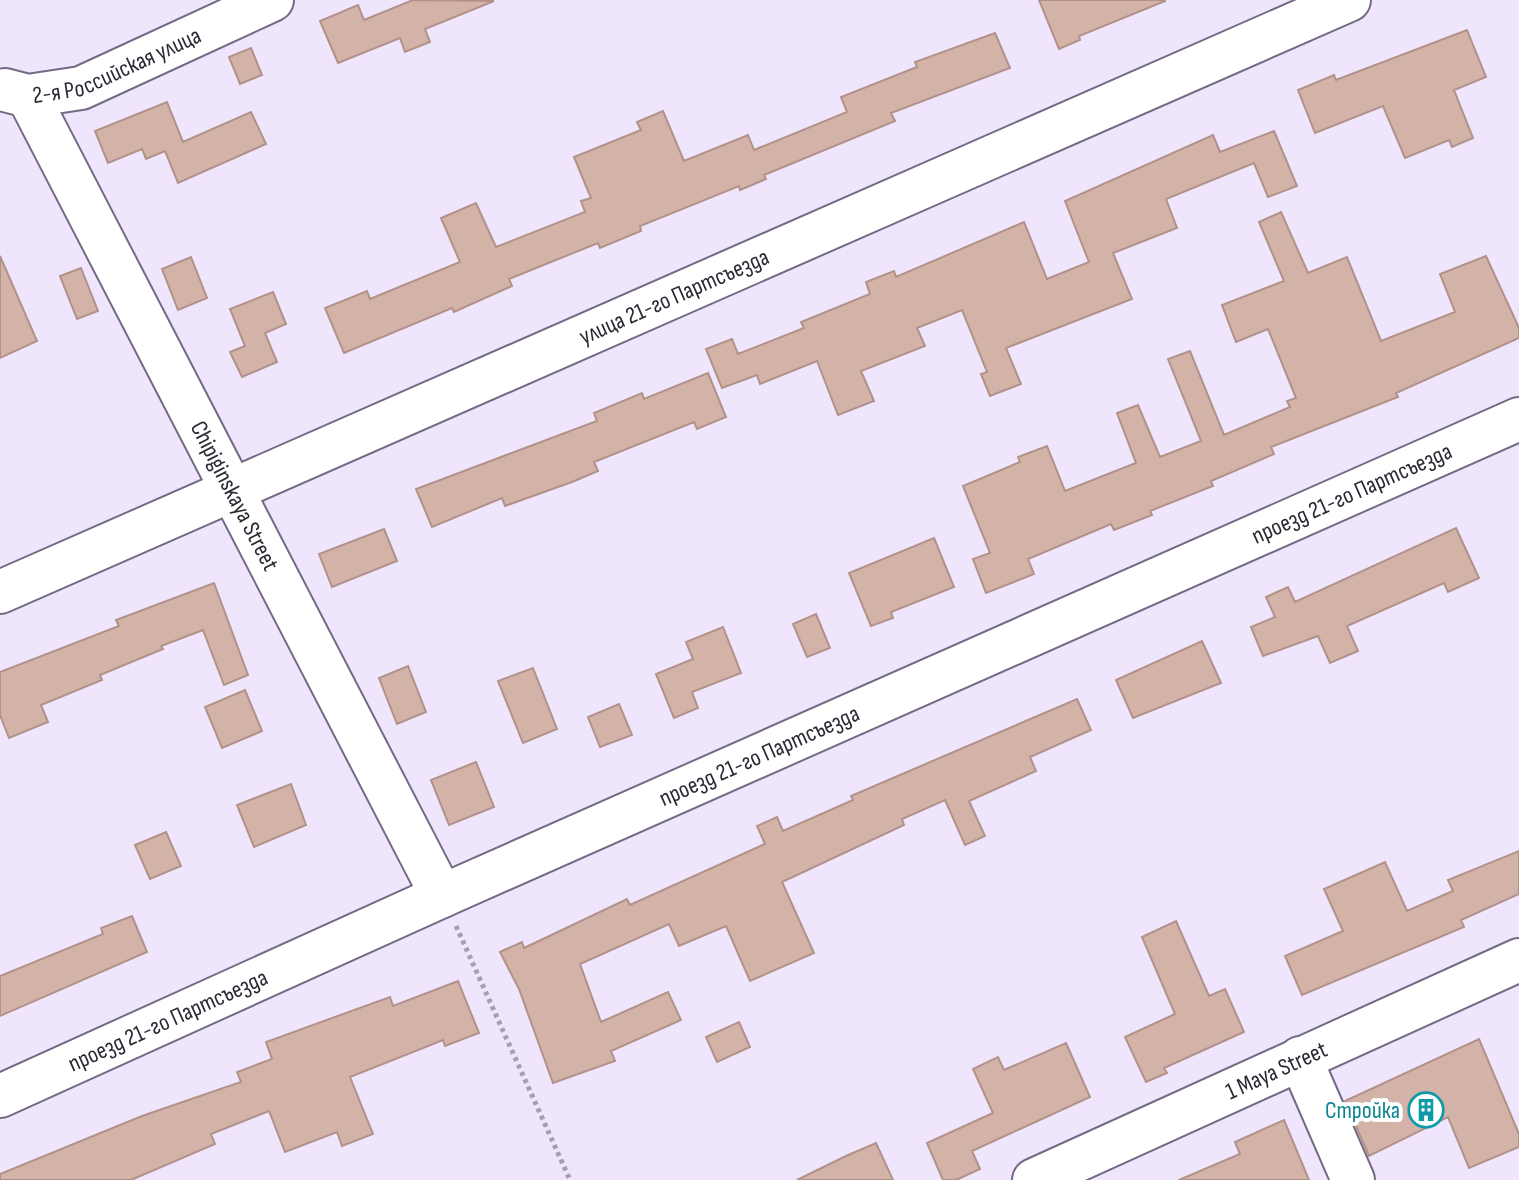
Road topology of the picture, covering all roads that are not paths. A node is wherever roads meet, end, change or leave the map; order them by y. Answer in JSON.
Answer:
{"nodes":[{"id":1,"x":272,"y":0,"type":"edge"},
{"id":2,"x":1349,"y":0,"type":"edge"},
{"id":3,"x":14,"y":92,"type":"edge"},
{"id":4,"x":1519,"y":419,"type":"edge"},
{"id":5,"x":233,"y":491,"type":"junction"},
{"id":6,"x":0,"y":592,"type":"edge"},
{"id":7,"x":442,"y":896,"type":"junction"},
{"id":8,"x":1519,"y":960,"type":"edge"},
{"id":9,"x":1300,"y":1058,"type":"junction"},
{"id":10,"x":0,"y":1096,"type":"edge"},
{"id":11,"x":1039,"y":1179,"type":"edge"},
{"id":12,"x":1353,"y":1180,"type":"edge"}],
"edges":[{"from":1,"to":3,"type":"street","name":"2-я Российская улица"},
{"from":2,"to":5,"type":"street","name":"улица 21-го Партсъезда"},
{"from":3,"to":5,"type":"street","name":"Chipiginskaya Street"},
{"from":4,"to":7,"type":"street","name":"проезд 21-го Партсъезда"},
{"from":5,"to":6,"type":"street","name":"улица 21-го Партсъезда"},
{"from":5,"to":7,"type":"street","name":"Chipiginskaya Street"},
{"from":7,"to":10,"type":"street","name":"проезд 21-го Партсъезда"},
{"from":8,"to":9,"type":"street","name":"1 Maya Street"},
{"from":9,"to":11,"type":"street","name":"1 Maya Street"},
{"from":9,"to":12,"type":"street"}]}
